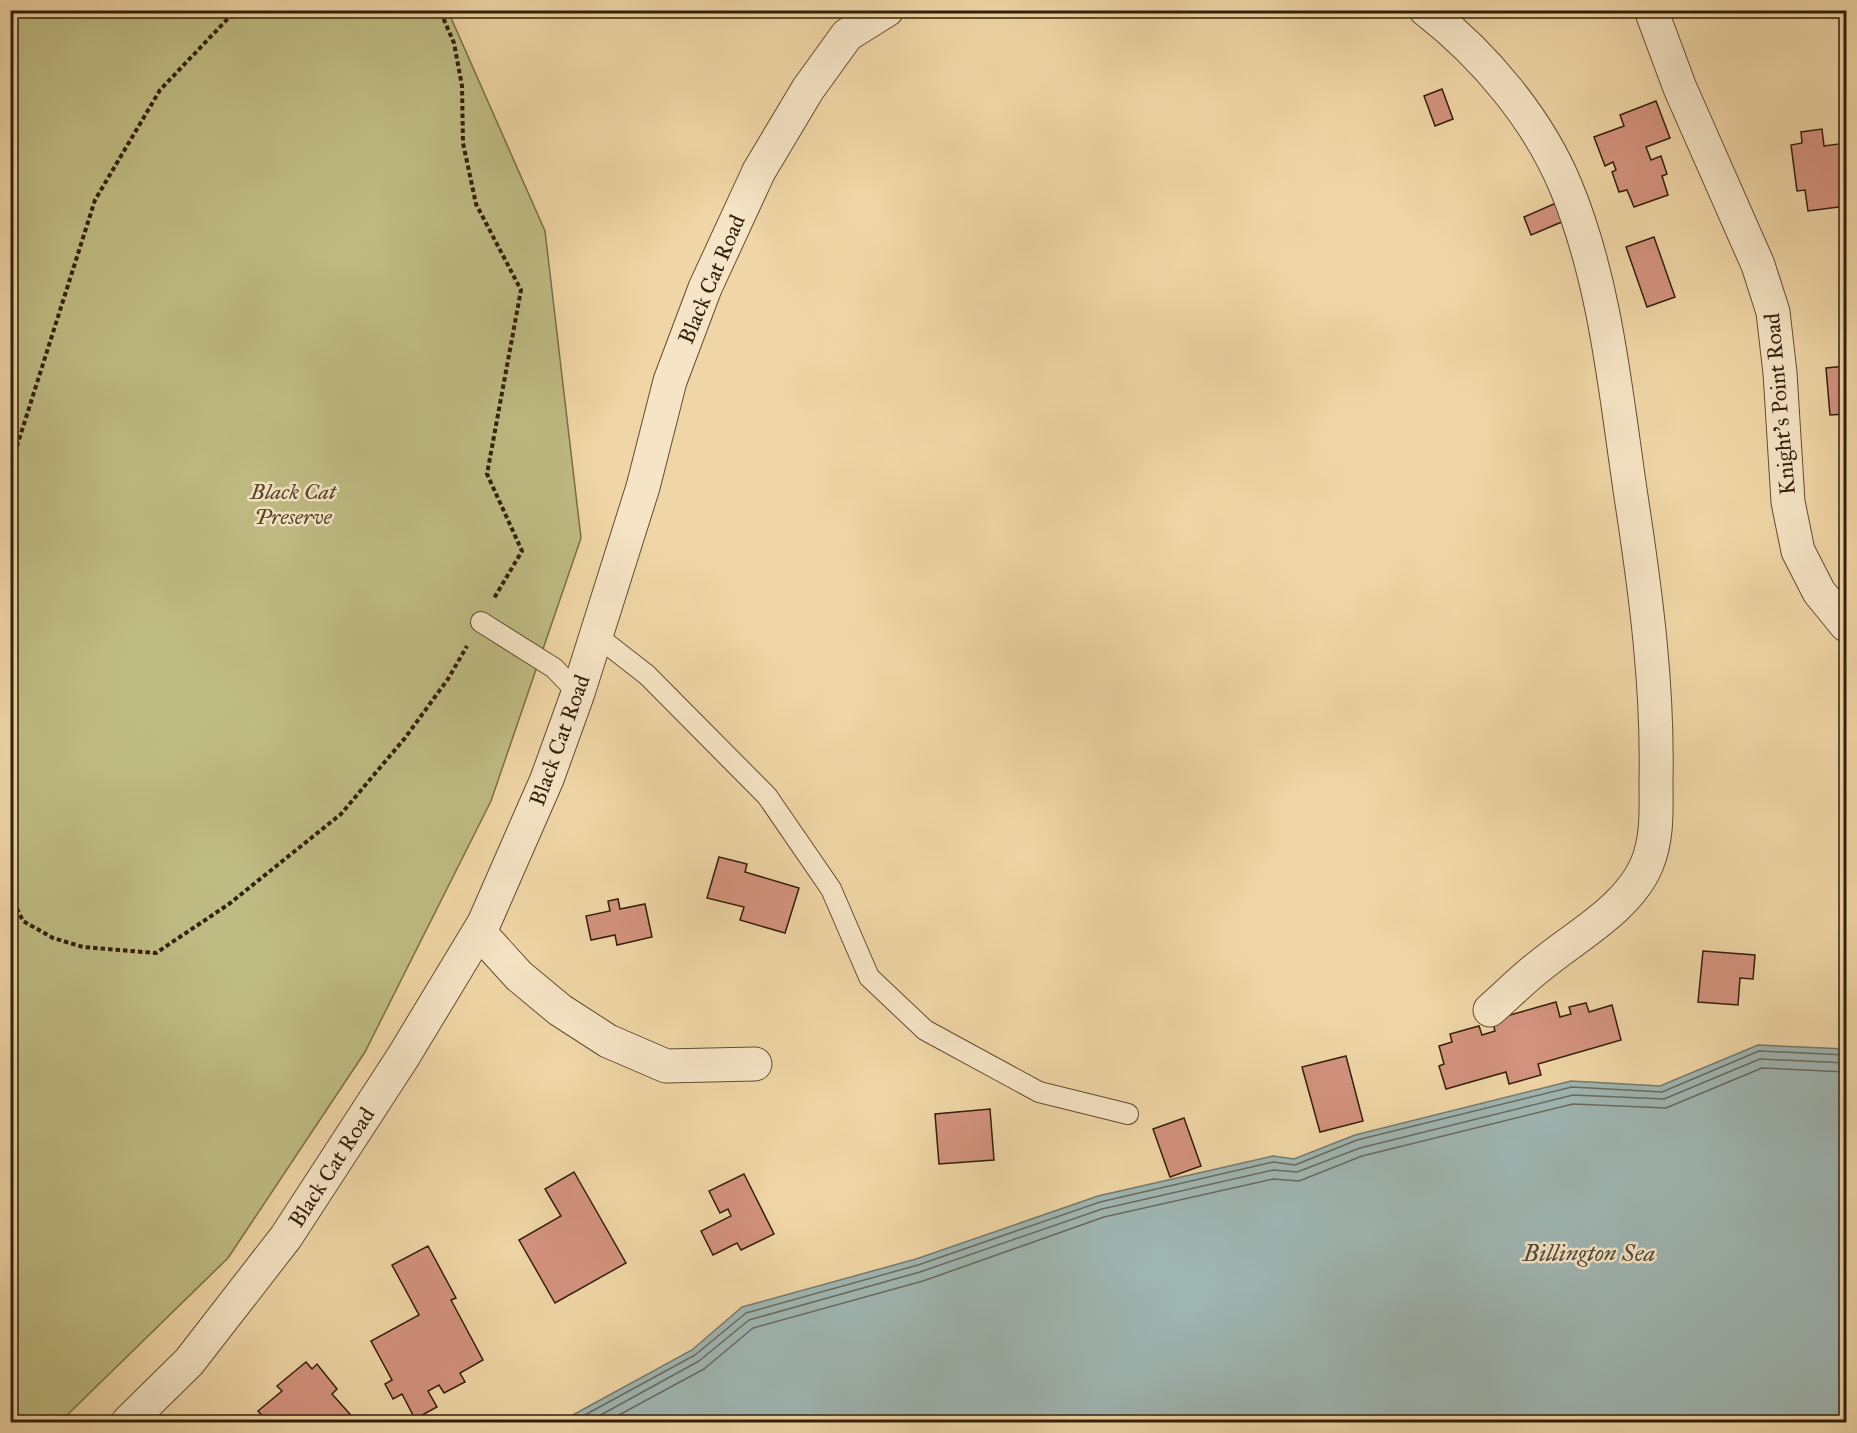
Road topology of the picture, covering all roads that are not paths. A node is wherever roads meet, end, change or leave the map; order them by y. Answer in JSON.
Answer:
{"nodes":[{"id":1,"x":886,"y":10,"type":"edge"},
{"id":2,"x":1426,"y":10,"type":"edge"},
{"id":3,"x":1651,"y":10,"type":"edge"},
{"id":4,"x":481,"y":622,"type":"road end"},
{"id":5,"x":1846,"y":625,"type":"edge"},
{"id":6,"x":597,"y":636,"type":"junction"},
{"id":7,"x":578,"y":693,"type":"junction"},
{"id":8,"x":479,"y":932,"type":"junction"},
{"id":9,"x":1490,"y":1010,"type":"dead end"},
{"id":10,"x":755,"y":1064,"type":"dead end"},
{"id":11,"x":1128,"y":1114,"type":"dead end"},
{"id":12,"x":128,"y":1422,"type":"edge"}],
"edges":[{"from":1,"to":6,"type":"street","name":"Black Cat Road"},
{"from":2,"to":9,"type":"street"},
{"from":3,"to":5,"type":"street","name":"Knight's Point Road"},
{"from":4,"to":7,"type":"lane"},
{"from":6,"to":7,"type":"street","name":"Black Cat Road"},
{"from":6,"to":11,"type":"lane"},
{"from":7,"to":8,"type":"street","name":"Black Cat Road"},
{"from":8,"to":10,"type":"street"},
{"from":8,"to":12,"type":"street","name":"Black Cat Road"}]}
